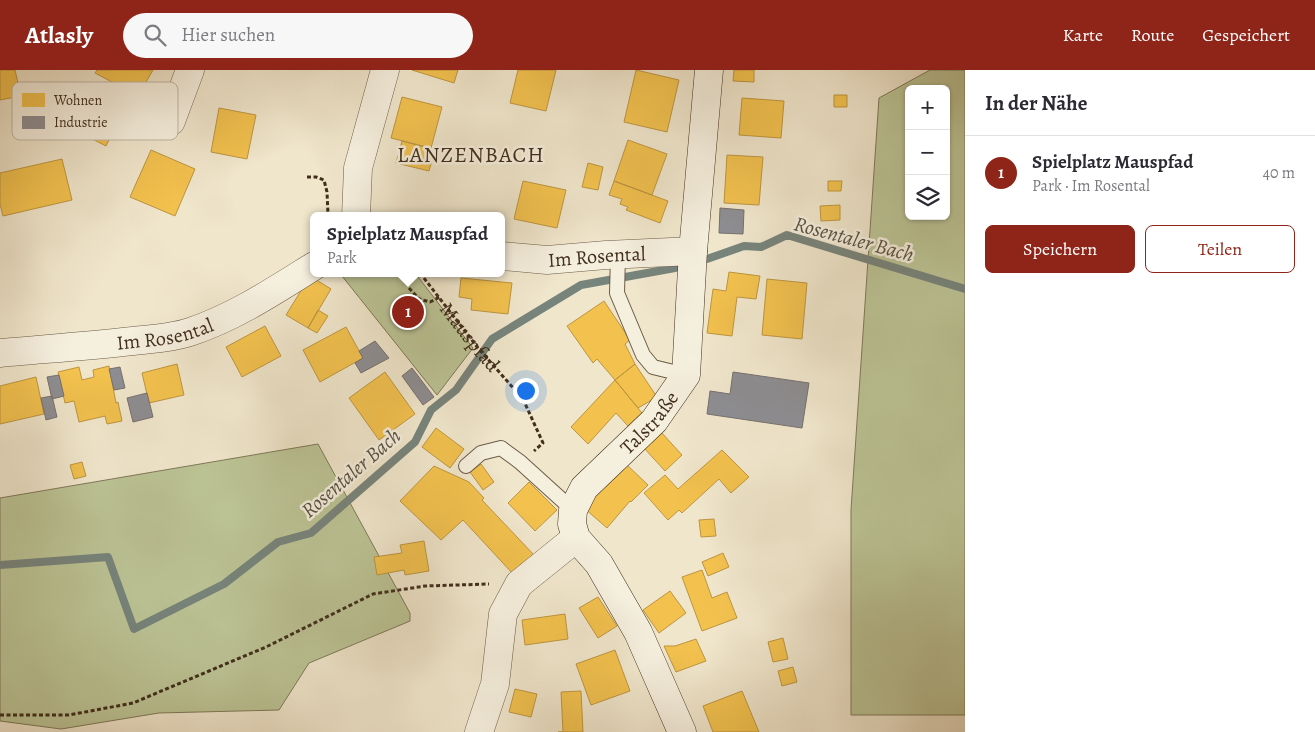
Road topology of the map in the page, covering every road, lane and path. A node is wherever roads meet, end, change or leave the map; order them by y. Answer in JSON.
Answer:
{"nodes":[{"id":1,"x":190,"y":70,"type":"edge"},
{"id":2,"x":385,"y":70,"type":"edge"},
{"id":3,"x":709,"y":70,"type":"edge"},
{"id":4,"x":178,"y":102,"type":"edge"},
{"id":5,"x":307,"y":177,"type":"dead end"},
{"id":6,"x":328,"y":211,"type":"dead end"},
{"id":7,"x":356,"y":212,"type":"edge"},
{"id":8,"x":693,"y":251,"type":"junction"},
{"id":9,"x":505,"y":256,"type":"edge"},
{"id":10,"x":310,"y":269,"type":"edge"},
{"id":11,"x":617,"y":270,"type":"junction"},
{"id":12,"x":423,"y":277,"type":"edge"},
{"id":13,"x":409,"y":288,"type":"dead end"},
{"id":14,"x":440,"y":297,"type":"junction"},
{"id":15,"x":0,"y":353,"type":"edge"},
{"id":16,"x":686,"y":374,"type":"junction"},
{"id":17,"x":520,"y":462,"type":"junction"},
{"id":18,"x":466,"y":466,"type":"dead end"},
{"id":19,"x":573,"y":510,"type":"junction"},
{"id":20,"x":576,"y":538,"type":"junction"},
{"id":21,"x":519,"y":584,"type":"junction"},
{"id":22,"x":0,"y":715,"type":"edge"},
{"id":23,"x":480,"y":732,"type":"edge"},
{"id":24,"x":682,"y":732,"type":"edge"}],
"edges":[{"from":1,"to":4,"type":"street"},
{"from":2,"to":7,"type":"street"},
{"from":3,"to":8,"type":"street","name":"Talstraße"},
{"from":5,"to":6,"type":"path"},
{"from":8,"to":11,"type":"street","name":"Im Rosental"},
{"from":8,"to":16,"type":"street","name":"Talstraße"},
{"from":9,"to":11,"type":"street","name":"Im Rosental"},
{"from":10,"to":15,"type":"street","name":"Im Rosental"},
{"from":11,"to":16,"type":"lane"},
{"from":12,"to":14,"type":"path","name":"Mauspfad"},
{"from":13,"to":14,"type":"path"},
{"from":14,"to":17,"type":"path","name":"Mauspfad"},
{"from":16,"to":19,"type":"street","name":"Talstraße"},
{"from":17,"to":18,"type":"lane"},
{"from":17,"to":19,"type":"lane"},
{"from":19,"to":20,"type":"street"},
{"from":20,"to":21,"type":"street"},
{"from":20,"to":24,"type":"street"},
{"from":21,"to":22,"type":"path"},
{"from":21,"to":23,"type":"street"}]}
